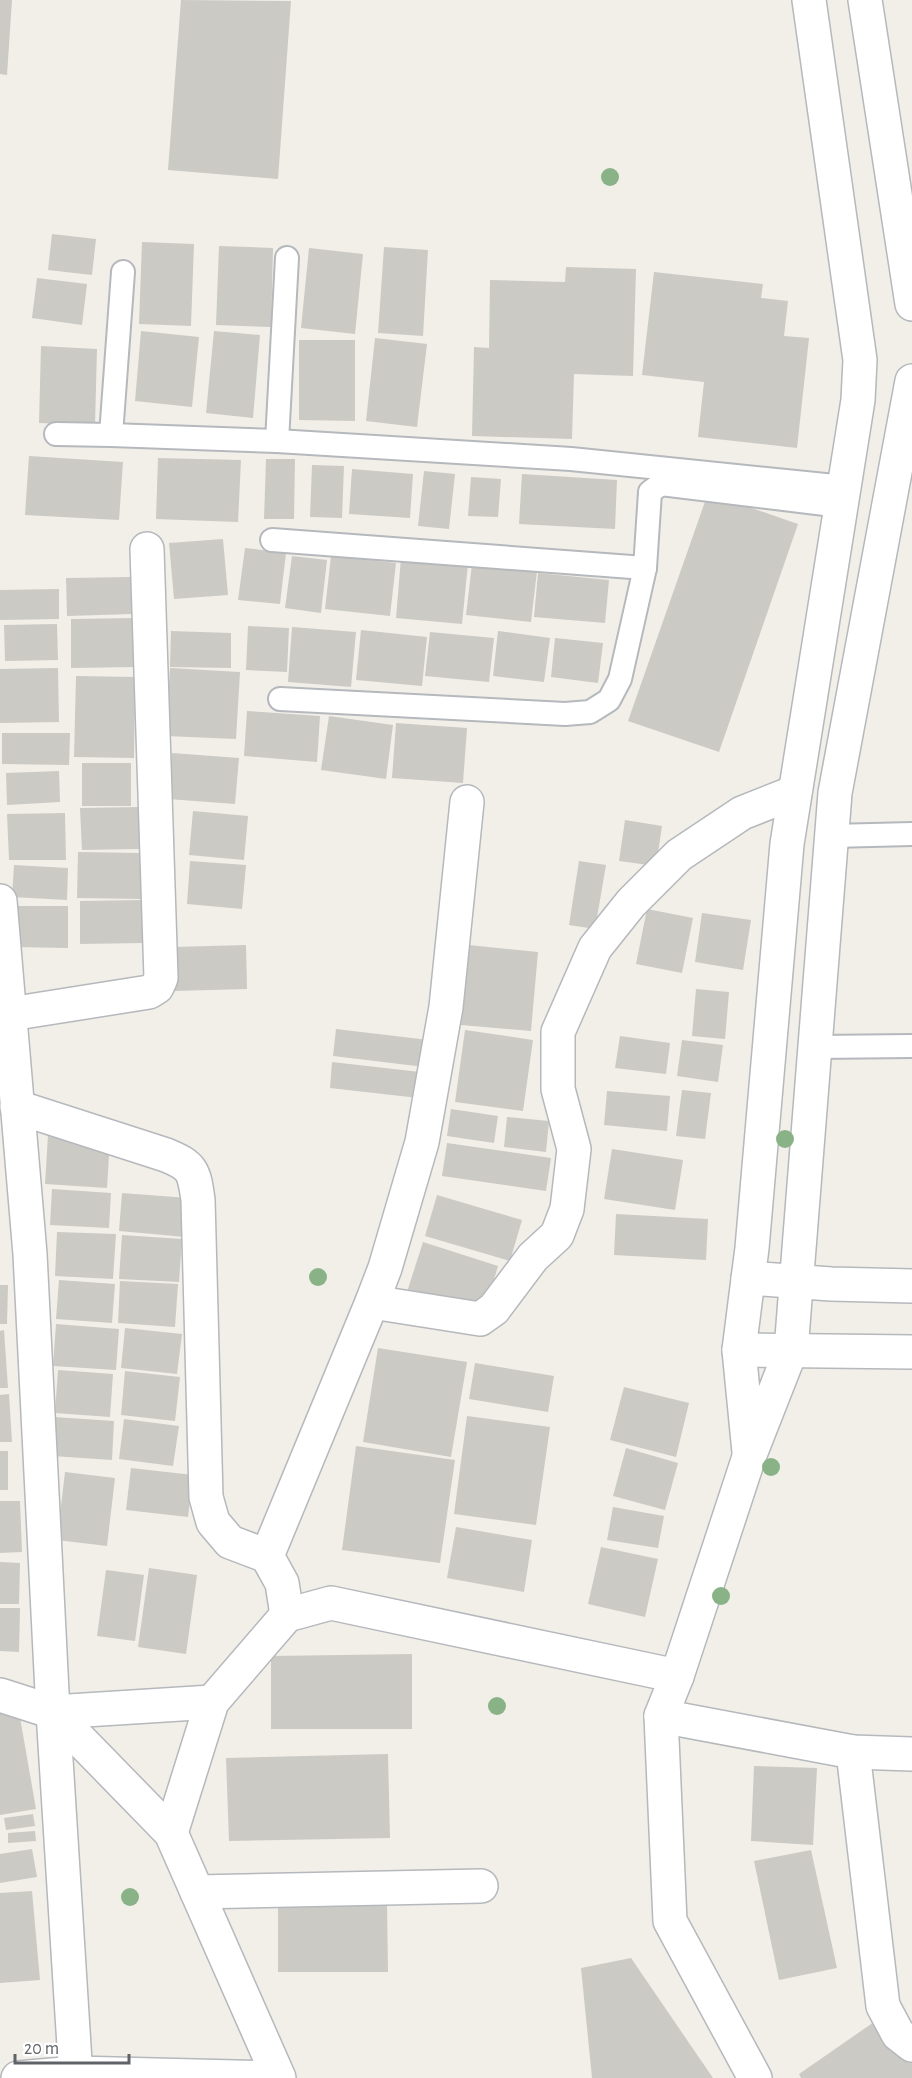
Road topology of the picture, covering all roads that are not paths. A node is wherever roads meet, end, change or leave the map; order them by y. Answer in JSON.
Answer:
{"nodes":[{"id":1,"x":808,"y":0,"type":"edge"},
{"id":2,"x":865,"y":0,"type":"edge"},
{"id":3,"x":287,"y":258,"type":"dead end"},
{"id":4,"x":123,"y":272,"type":"dead end"},
{"id":5,"x":912,"y":304,"type":"edge"},
{"id":6,"x":912,"y":381,"type":"edge"},
{"id":7,"x":56,"y":434,"type":"dead end"},
{"id":8,"x":111,"y":435,"type":"junction"},
{"id":9,"x":277,"y":441,"type":"junction"},
{"id":10,"x":843,"y":497,"type":"junction"},
{"id":11,"x":273,"y":540,"type":"dead end"},
{"id":12,"x":147,"y":549,"type":"dead end"},
{"id":13,"x":645,"y":568,"type":"junction"},
{"id":14,"x":280,"y":699,"type":"dead end"},
{"id":15,"x":795,"y":792,"type":"junction"},
{"id":16,"x":466,"y":802,"type":"dead end"},
{"id":17,"x":912,"y":834,"type":"edge"},
{"id":18,"x":831,"y":836,"type":"junction"},
{"id":19,"x":0,"y":901,"type":"edge"},
{"id":20,"x":10,"y":1014,"type":"junction"},
{"id":21,"x":912,"y":1046,"type":"edge"},
{"id":22,"x":816,"y":1047,"type":"junction"},
{"id":23,"x":7,"y":1052,"type":"edge"},
{"id":24,"x":17,"y":1107,"type":"junction"},
{"id":25,"x":748,"y":1278,"type":"junction"},
{"id":26,"x":797,"y":1282,"type":"junction"},
{"id":27,"x":912,"y":1286,"type":"edge"},
{"id":28,"x":372,"y":1302,"type":"junction"},
{"id":29,"x":739,"y":1350,"type":"junction"},
{"id":30,"x":791,"y":1350,"type":"junction"},
{"id":31,"x":912,"y":1352,"type":"edge"},
{"id":32,"x":749,"y":1457,"type":"junction"},
{"id":33,"x":267,"y":1556,"type":"junction"},
{"id":34,"x":287,"y":1615,"type":"junction"},
{"id":35,"x":677,"y":1676,"type":"junction"},
{"id":36,"x":0,"y":1695,"type":"edge"},
{"id":37,"x":212,"y":1701,"type":"junction"},
{"id":38,"x":53,"y":1712,"type":"junction"},
{"id":39,"x":661,"y":1716,"type":"junction"},
{"id":40,"x":853,"y":1752,"type":"junction"},
{"id":41,"x":912,"y":1754,"type":"edge"},
{"id":42,"x":171,"y":1833,"type":"junction"},
{"id":43,"x":481,"y":1886,"type":"dead end"},
{"id":44,"x":197,"y":1892,"type":"junction"},
{"id":45,"x":912,"y":2045,"type":"edge"},
{"id":46,"x":76,"y":2076,"type":"edge"},
{"id":47,"x":18,"y":2078,"type":"edge"},
{"id":48,"x":755,"y":2078,"type":"edge"}],
"edges":[{"from":1,"to":10,"type":"street"},
{"from":2,"to":5,"type":"street"},
{"from":3,"to":9,"type":"lane"},
{"from":4,"to":8,"type":"lane"},
{"from":6,"to":18,"type":"street"},
{"from":7,"to":8,"type":"lane"},
{"from":8,"to":9,"type":"lane"},
{"from":9,"to":10,"type":"lane"},
{"from":10,"to":13,"type":"lane"},
{"from":10,"to":15,"type":"street"},
{"from":11,"to":13,"type":"lane"},
{"from":12,"to":20,"type":"street"},
{"from":13,"to":14,"type":"lane"},
{"from":15,"to":25,"type":"street"},
{"from":15,"to":28,"type":"street"},
{"from":16,"to":28,"type":"street"},
{"from":17,"to":18,"type":"lane"},
{"from":18,"to":22,"type":"street"},
{"from":19,"to":20,"type":"street"},
{"from":20,"to":23,"type":"street"},
{"from":21,"to":22,"type":"lane"},
{"from":22,"to":26,"type":"street"},
{"from":23,"to":24,"type":"street"},
{"from":24,"to":33,"type":"street"},
{"from":24,"to":38,"type":"street"},
{"from":25,"to":26,"type":"street"},
{"from":25,"to":29,"type":"street"},
{"from":26,"to":27,"type":"street"},
{"from":26,"to":30,"type":"street"},
{"from":28,"to":33,"type":"street"},
{"from":29,"to":30,"type":"street"},
{"from":29,"to":32,"type":"street"},
{"from":30,"to":31,"type":"street"},
{"from":30,"to":32,"type":"street"},
{"from":32,"to":35,"type":"street"},
{"from":33,"to":34,"type":"street"},
{"from":34,"to":35,"type":"street"},
{"from":34,"to":37,"type":"street"},
{"from":35,"to":39,"type":"street"},
{"from":36,"to":38,"type":"street"},
{"from":37,"to":38,"type":"street"},
{"from":37,"to":42,"type":"street"},
{"from":38,"to":42,"type":"street"},
{"from":38,"to":46,"type":"street"},
{"from":39,"to":40,"type":"street"},
{"from":39,"to":48,"type":"street"},
{"from":40,"to":41,"type":"street"},
{"from":40,"to":45,"type":"street"},
{"from":42,"to":44,"type":"street"},
{"from":43,"to":44,"type":"street"},
{"from":44,"to":46,"type":"street"},
{"from":46,"to":47,"type":"street"}]}
